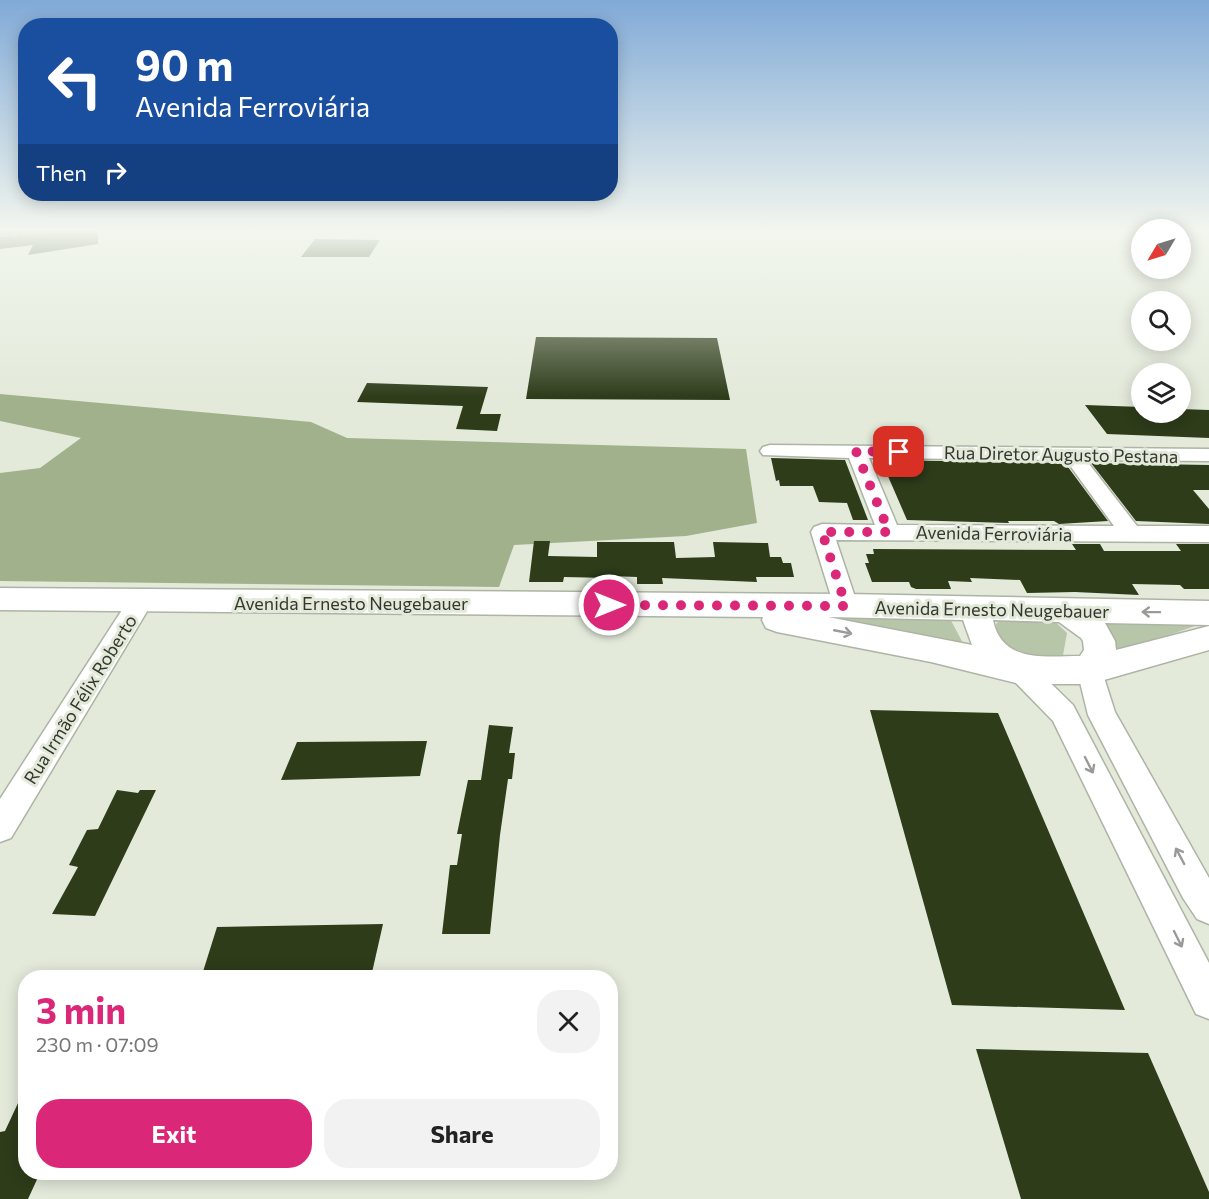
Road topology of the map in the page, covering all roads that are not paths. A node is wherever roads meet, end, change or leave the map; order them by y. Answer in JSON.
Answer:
{"nodes":[{"id":1,"x":770,"y":451,"type":"dead end"},
{"id":2,"x":856,"y":451,"type":"junction"},
{"id":3,"x":1072,"y":454,"type":"junction"},
{"id":4,"x":1209,"y":455,"type":"edge"},
{"id":5,"x":889,"y":532,"type":"junction"},
{"id":6,"x":1131,"y":534,"type":"junction"},
{"id":7,"x":1209,"y":534,"type":"edge"},
{"id":8,"x":0,"y":599,"type":"edge"},
{"id":9,"x":140,"y":602,"type":"junction"},
{"id":10,"x":703,"y":606,"type":"junction"},
{"id":11,"x":846,"y":606,"type":"junction"},
{"id":12,"x":977,"y":608,"type":"junction"},
{"id":13,"x":1064,"y":610,"type":"junction"},
{"id":14,"x":1209,"y":613,"type":"edge"},
{"id":15,"x":1209,"y":638,"type":"edge"},
{"id":16,"x":1020,"y":670,"type":"junction"},
{"id":17,"x":1090,"y":670,"type":"junction"},
{"id":18,"x":0,"y":826,"type":"edge"},
{"id":19,"x":1209,"y":907,"type":"edge"},
{"id":20,"x":1209,"y":1000,"type":"edge"}],
"edges":[{"from":1,"to":2,"type":"street","name":"Rua Diretor Augusto Pestana"},
{"from":2,"to":3,"type":"street","name":"Rua Diretor Augusto Pestana"},
{"from":2,"to":5,"type":"street"},
{"from":3,"to":4,"type":"street","name":"Rua Diretor Augusto Pestana"},
{"from":3,"to":6,"type":"street"},
{"from":5,"to":6,"type":"street","name":"Avenida Ferroviária"},
{"from":5,"to":11,"type":"street","name":"Avenida Ferroviária"},
{"from":6,"to":7,"type":"street","name":"Avenida Ferroviária"},
{"from":8,"to":9,"type":"main road","name":"Avenida Ernesto Neugebauer"},
{"from":9,"to":10,"type":"main road","name":"Avenida Ernesto Neugebauer"},
{"from":9,"to":18,"type":"street","name":"Rua Irmão Félix Roberto"},
{"from":10,"to":11,"type":"main road","name":"Avenida Ernesto Neugebauer"},
{"from":10,"to":16,"type":"main road","name":"Avenida Ernesto Neugebauer","one_way":true},
{"from":11,"to":12,"type":"main road","name":"Avenida Ernesto Neugebauer"},
{"from":12,"to":13,"type":"main road","name":"Avenida Ernesto Neugebauer"},
{"from":12,"to":16,"type":"main road"},
{"from":14,"to":13,"type":"main road","name":"Avenida Ernesto Neugebauer","one_way":true},
{"from":13,"to":17,"type":"main road"},
{"from":15,"to":17,"type":"main road","name":"Avenida Ernesto Neugebauer"},
{"from":16,"to":17,"type":"main road","name":"Avenida Ernesto Neugebauer"},
{"from":16,"to":20,"type":"street","one_way":true},
{"from":19,"to":17,"type":"street","one_way":true}]}
